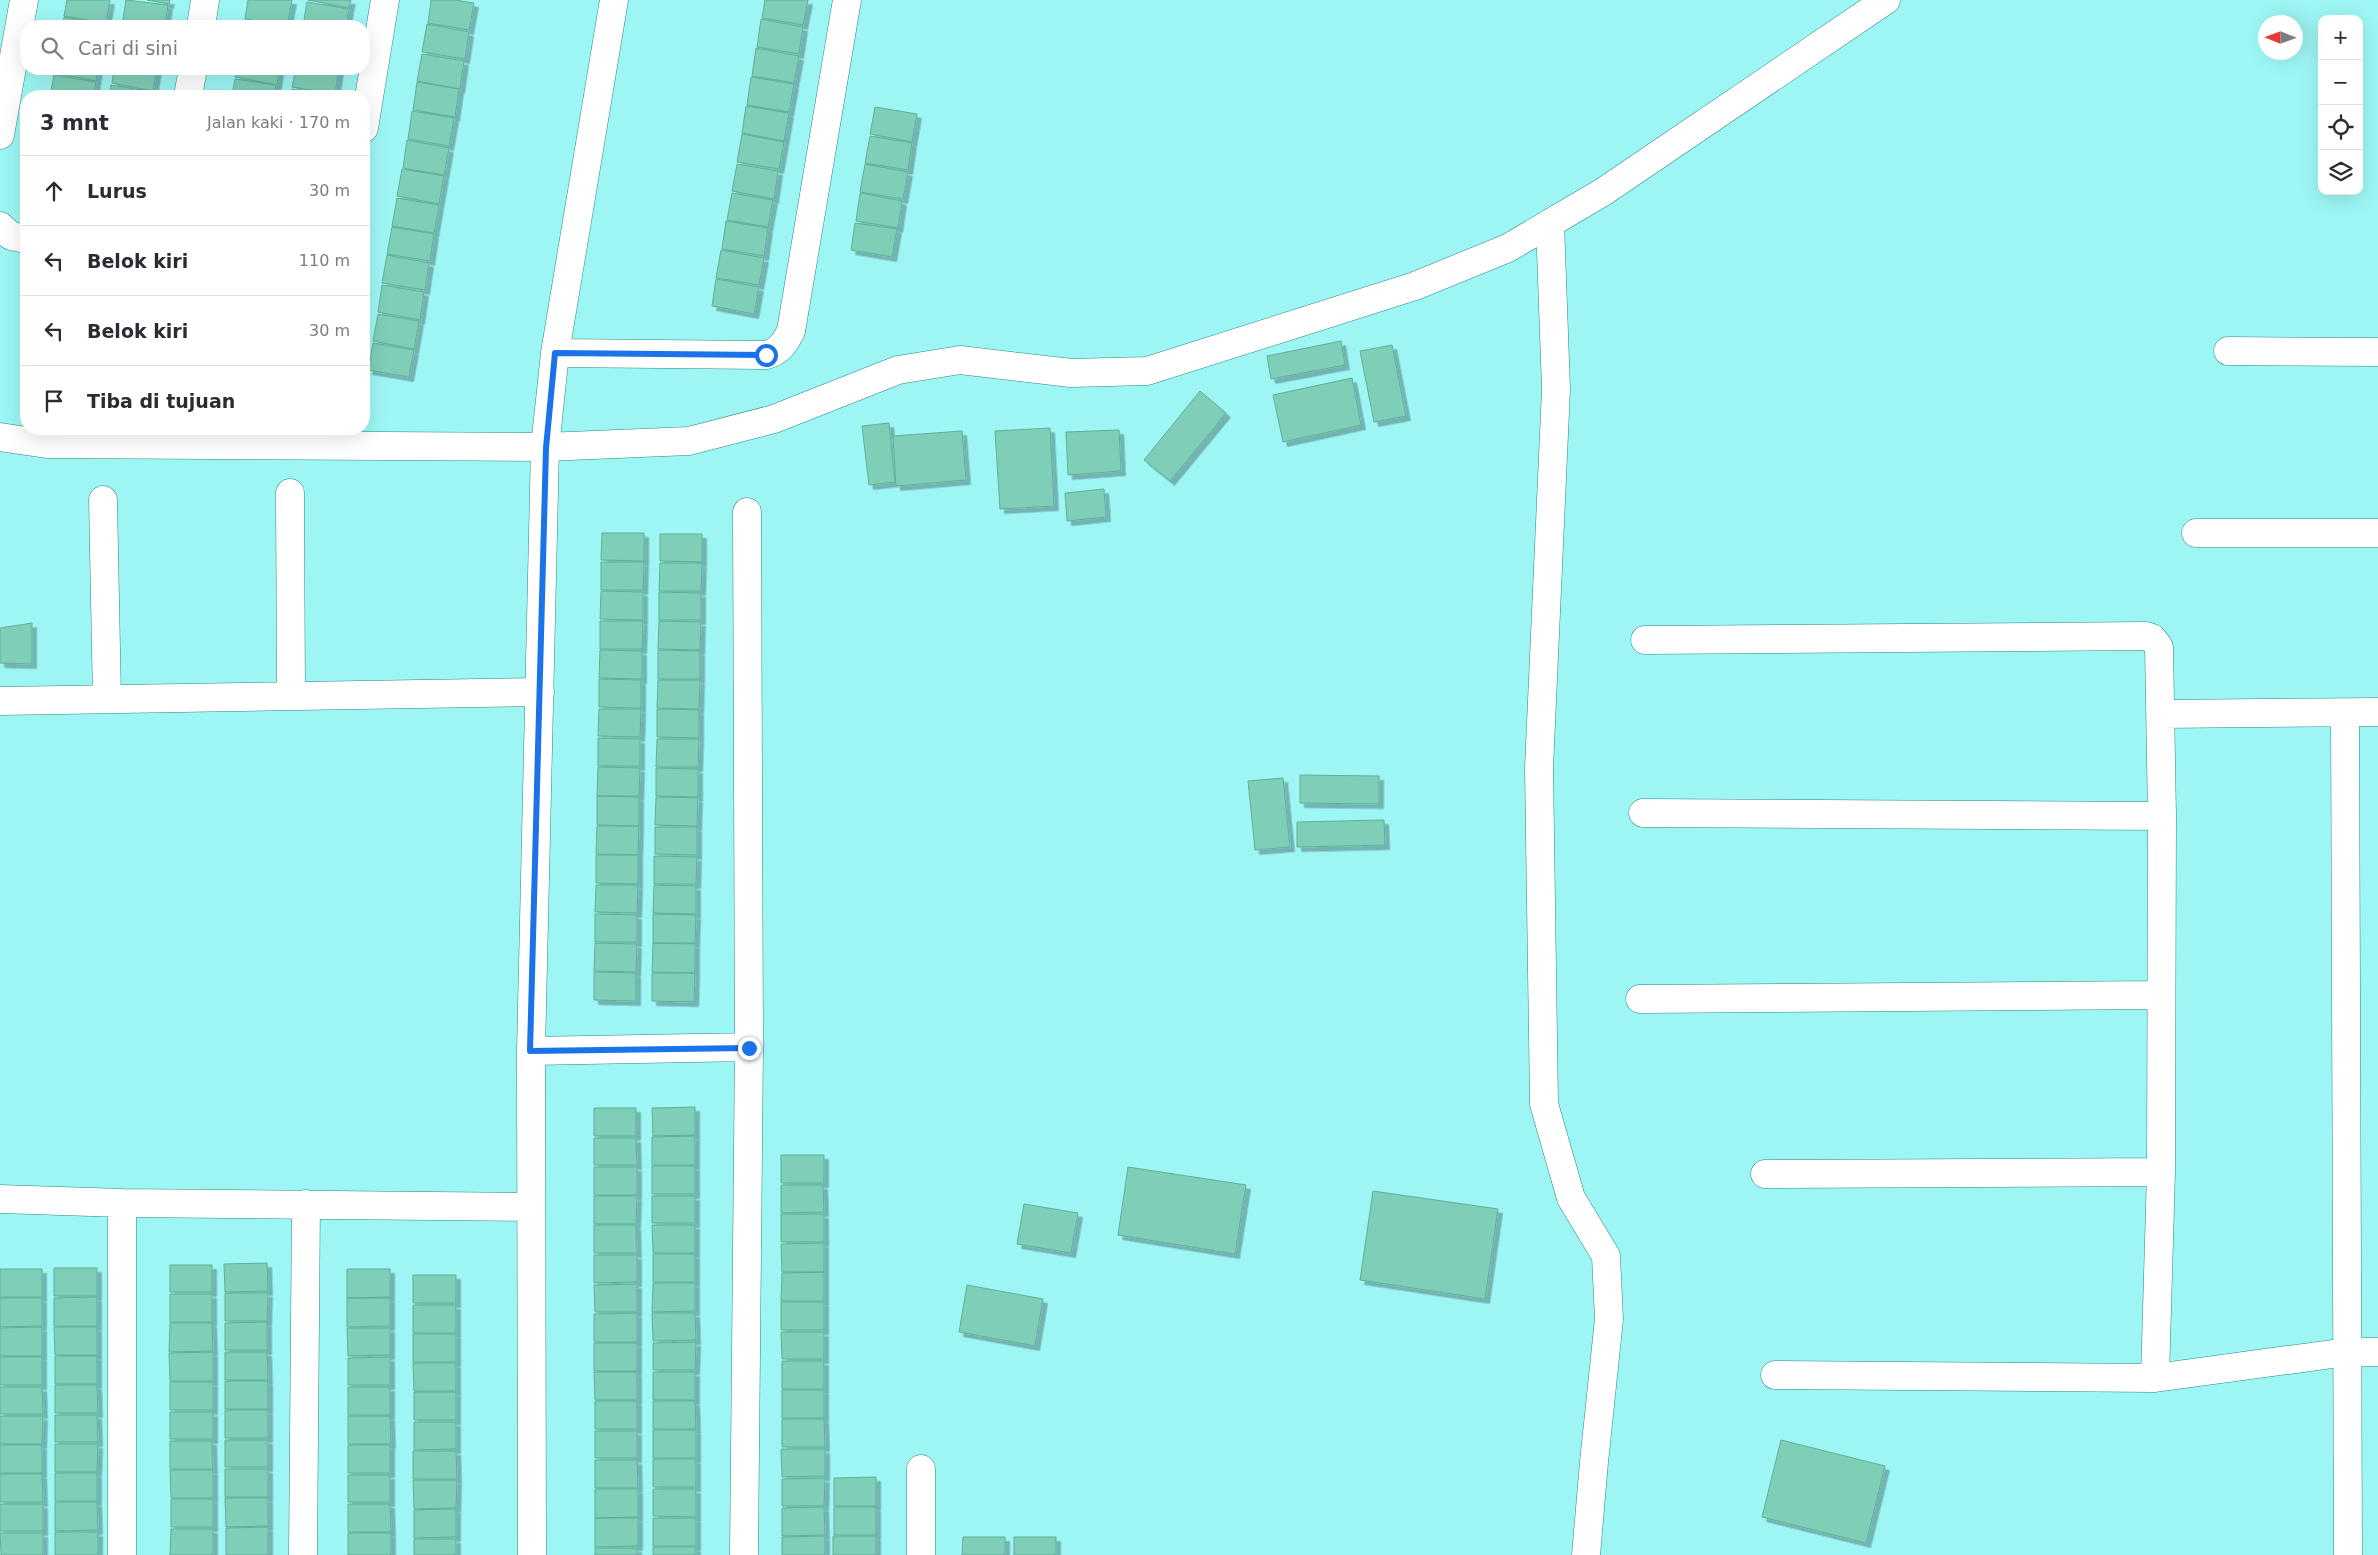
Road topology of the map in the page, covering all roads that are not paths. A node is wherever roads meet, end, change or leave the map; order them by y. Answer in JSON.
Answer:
{"nodes":[{"id":1,"x":24,"y":0,"type":"edge"},
{"id":2,"x":205,"y":0,"type":"edge"},
{"id":3,"x":385,"y":0,"type":"edge"},
{"id":4,"x":614,"y":0,"type":"edge"},
{"id":5,"x":847,"y":0,"type":"edge"},
{"id":6,"x":1886,"y":0,"type":"edge"},
{"id":7,"x":20,"y":20,"type":"edge"},
{"id":8,"x":202,"y":20,"type":"edge"},
{"id":9,"x":20,"y":22,"type":"edge"},
{"id":10,"x":192,"y":75,"type":"edge"},
{"id":11,"x":189,"y":90,"type":"edge"},
{"id":12,"x":370,"y":91,"type":"edge"},
{"id":13,"x":0,"y":135,"type":"edge"},
{"id":14,"x":1550,"y":223,"type":"junction"},
{"id":15,"x":0,"y":226,"type":"edge"},
{"id":16,"x":20,"y":238,"type":"edge"},
{"id":17,"x":2228,"y":351,"type":"dead end"},
{"id":18,"x":2378,"y":352,"type":"edge"},
{"id":19,"x":555,"y":353,"type":"junction"},
{"id":20,"x":0,"y":437,"type":"edge"},
{"id":21,"x":546,"y":448,"type":"junction"},
{"id":22,"x":290,"y":494,"type":"dead end"},
{"id":23,"x":102,"y":500,"type":"dead end"},
{"id":24,"x":747,"y":512,"type":"dead end"},
{"id":25,"x":2378,"y":532,"type":"edge"},
{"id":26,"x":2196,"y":533,"type":"dead end"},
{"id":27,"x":1645,"y":640,"type":"dead end"},
{"id":28,"x":540,"y":692,"type":"junction"},
{"id":29,"x":290,"y":696,"type":"junction"},
{"id":30,"x":107,"y":699,"type":"junction"},
{"id":31,"x":0,"y":701,"type":"edge"},
{"id":32,"x":2378,"y":712,"type":"edge"},
{"id":33,"x":2346,"y":713,"type":"junction"},
{"id":34,"x":2161,"y":714,"type":"junction"},
{"id":35,"x":1643,"y":813,"type":"dead end"},
{"id":36,"x":2162,"y":816,"type":"junction"},
{"id":37,"x":2160,"y":995,"type":"junction"},
{"id":38,"x":1640,"y":999,"type":"dead end"},
{"id":39,"x":749,"y":1048,"type":"junction"},
{"id":40,"x":530,"y":1051,"type":"junction"},
{"id":41,"x":2161,"y":1172,"type":"junction"},
{"id":42,"x":1765,"y":1174,"type":"dead end"},
{"id":43,"x":0,"y":1199,"type":"edge"},
{"id":44,"x":122,"y":1203,"type":"junction"},
{"id":45,"x":306,"y":1204,"type":"junction"},
{"id":46,"x":529,"y":1207,"type":"junction"},
{"id":47,"x":2347,"y":1352,"type":"junction"},
{"id":48,"x":2378,"y":1352,"type":"edge"},
{"id":49,"x":1775,"y":1375,"type":"dead end"},
{"id":50,"x":2155,"y":1378,"type":"junction"},
{"id":51,"x":921,"y":1468,"type":"dead end"},
{"id":52,"x":122,"y":1555,"type":"edge"},
{"id":53,"x":303,"y":1555,"type":"edge"},
{"id":54,"x":532,"y":1555,"type":"edge"},
{"id":55,"x":744,"y":1555,"type":"edge"},
{"id":56,"x":921,"y":1555,"type":"edge"},
{"id":57,"x":1586,"y":1555,"type":"edge"},
{"id":58,"x":2348,"y":1555,"type":"edge"}],
"edges":[{"from":1,"to":7,"type":"street"},
{"from":2,"to":8,"type":"street"},
{"from":3,"to":12,"type":"street"},
{"from":4,"to":19,"type":"street"},
{"from":5,"to":19,"type":"street"},
{"from":6,"to":14,"type":"street"},
{"from":9,"to":13,"type":"street"},
{"from":10,"to":11,"type":"street"},
{"from":14,"to":21,"type":"street"},
{"from":14,"to":57,"type":"street"},
{"from":15,"to":16,"type":"street"},
{"from":17,"to":18,"type":"street"},
{"from":19,"to":21,"type":"street"},
{"from":20,"to":21,"type":"street"},
{"from":21,"to":28,"type":"street"},
{"from":22,"to":29,"type":"street"},
{"from":23,"to":30,"type":"street"},
{"from":24,"to":39,"type":"street"},
{"from":25,"to":26,"type":"street"},
{"from":27,"to":34,"type":"street"},
{"from":28,"to":29,"type":"street"},
{"from":28,"to":40,"type":"street"},
{"from":29,"to":30,"type":"street"},
{"from":30,"to":31,"type":"street"},
{"from":32,"to":33,"type":"street"},
{"from":33,"to":34,"type":"street"},
{"from":33,"to":47,"type":"street"},
{"from":34,"to":36,"type":"street"},
{"from":35,"to":36,"type":"street"},
{"from":36,"to":37,"type":"street"},
{"from":37,"to":38,"type":"street"},
{"from":37,"to":41,"type":"street"},
{"from":39,"to":40,"type":"street"},
{"from":39,"to":55,"type":"street"},
{"from":40,"to":46,"type":"street"},
{"from":41,"to":42,"type":"street"},
{"from":41,"to":50,"type":"street"},
{"from":43,"to":44,"type":"street"},
{"from":44,"to":45,"type":"street"},
{"from":44,"to":52,"type":"street"},
{"from":45,"to":46,"type":"street"},
{"from":45,"to":53,"type":"street"},
{"from":46,"to":54,"type":"street"},
{"from":47,"to":48,"type":"street"},
{"from":47,"to":50,"type":"street"},
{"from":47,"to":58,"type":"street"},
{"from":49,"to":50,"type":"street"},
{"from":51,"to":56,"type":"street"}]}
